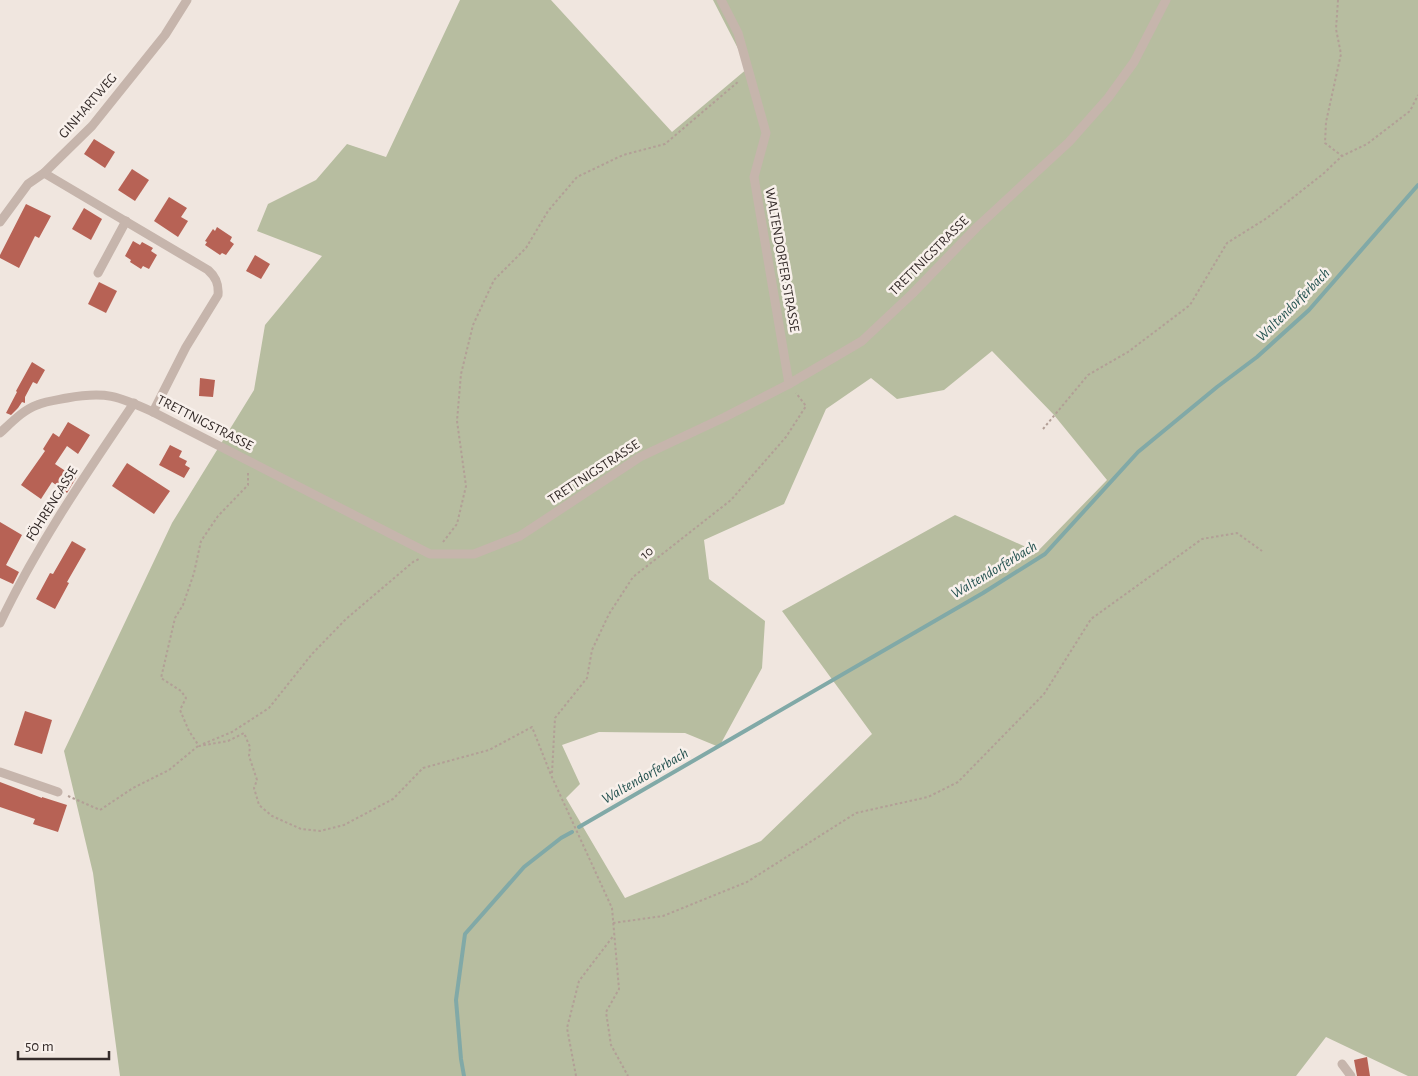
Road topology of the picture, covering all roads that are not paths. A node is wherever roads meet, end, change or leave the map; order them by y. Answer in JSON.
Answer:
{"nodes":[{"id":1,"x":187,"y":0,"type":"edge"},
{"id":2,"x":721,"y":0,"type":"edge"},
{"id":3,"x":1166,"y":0,"type":"edge"},
{"id":4,"x":44,"y":173,"type":"junction"},
{"id":5,"x":126,"y":221,"type":"junction"},
{"id":6,"x":0,"y":222,"type":"edge"},
{"id":7,"x":98,"y":273,"type":"dead end"},
{"id":8,"x":789,"y":384,"type":"junction"},
{"id":9,"x":134,"y":403,"type":"junction"},
{"id":10,"x":153,"y":412,"type":"junction"},
{"id":11,"x":0,"y":432,"type":"edge"},
{"id":12,"x":0,"y":623,"type":"edge"},
{"id":13,"x":0,"y":772,"type":"edge"},
{"id":14,"x":58,"y":792,"type":"road end"},
{"id":15,"x":1342,"y":1064,"type":"dead end"},
{"id":16,"x":1351,"y":1076,"type":"edge"}],
"edges":[{"from":1,"to":4,"type":"street","name":"GINHARTWEG"},
{"from":2,"to":8,"type":"street","name":"WALTENDORFER STRASSE"},
{"from":3,"to":8,"type":"street","name":"TRETTNIGSTRASSE"},
{"from":4,"to":5,"type":"street"},
{"from":4,"to":6,"type":"street","name":"GINHARTWEG"},
{"from":5,"to":7,"type":"street"},
{"from":5,"to":10,"type":"street"},
{"from":8,"to":10,"type":"street","name":"TRETTNIGSTRASSE"},
{"from":9,"to":10,"type":"street","name":"TRETTNIGSTRASSE"},
{"from":9,"to":11,"type":"street","name":"TRETTNIGSTRASSE"},
{"from":9,"to":12,"type":"street","name":"FÖHRENGASSE"},
{"from":13,"to":14,"type":"street"},
{"from":15,"to":16,"type":"street"}]}
